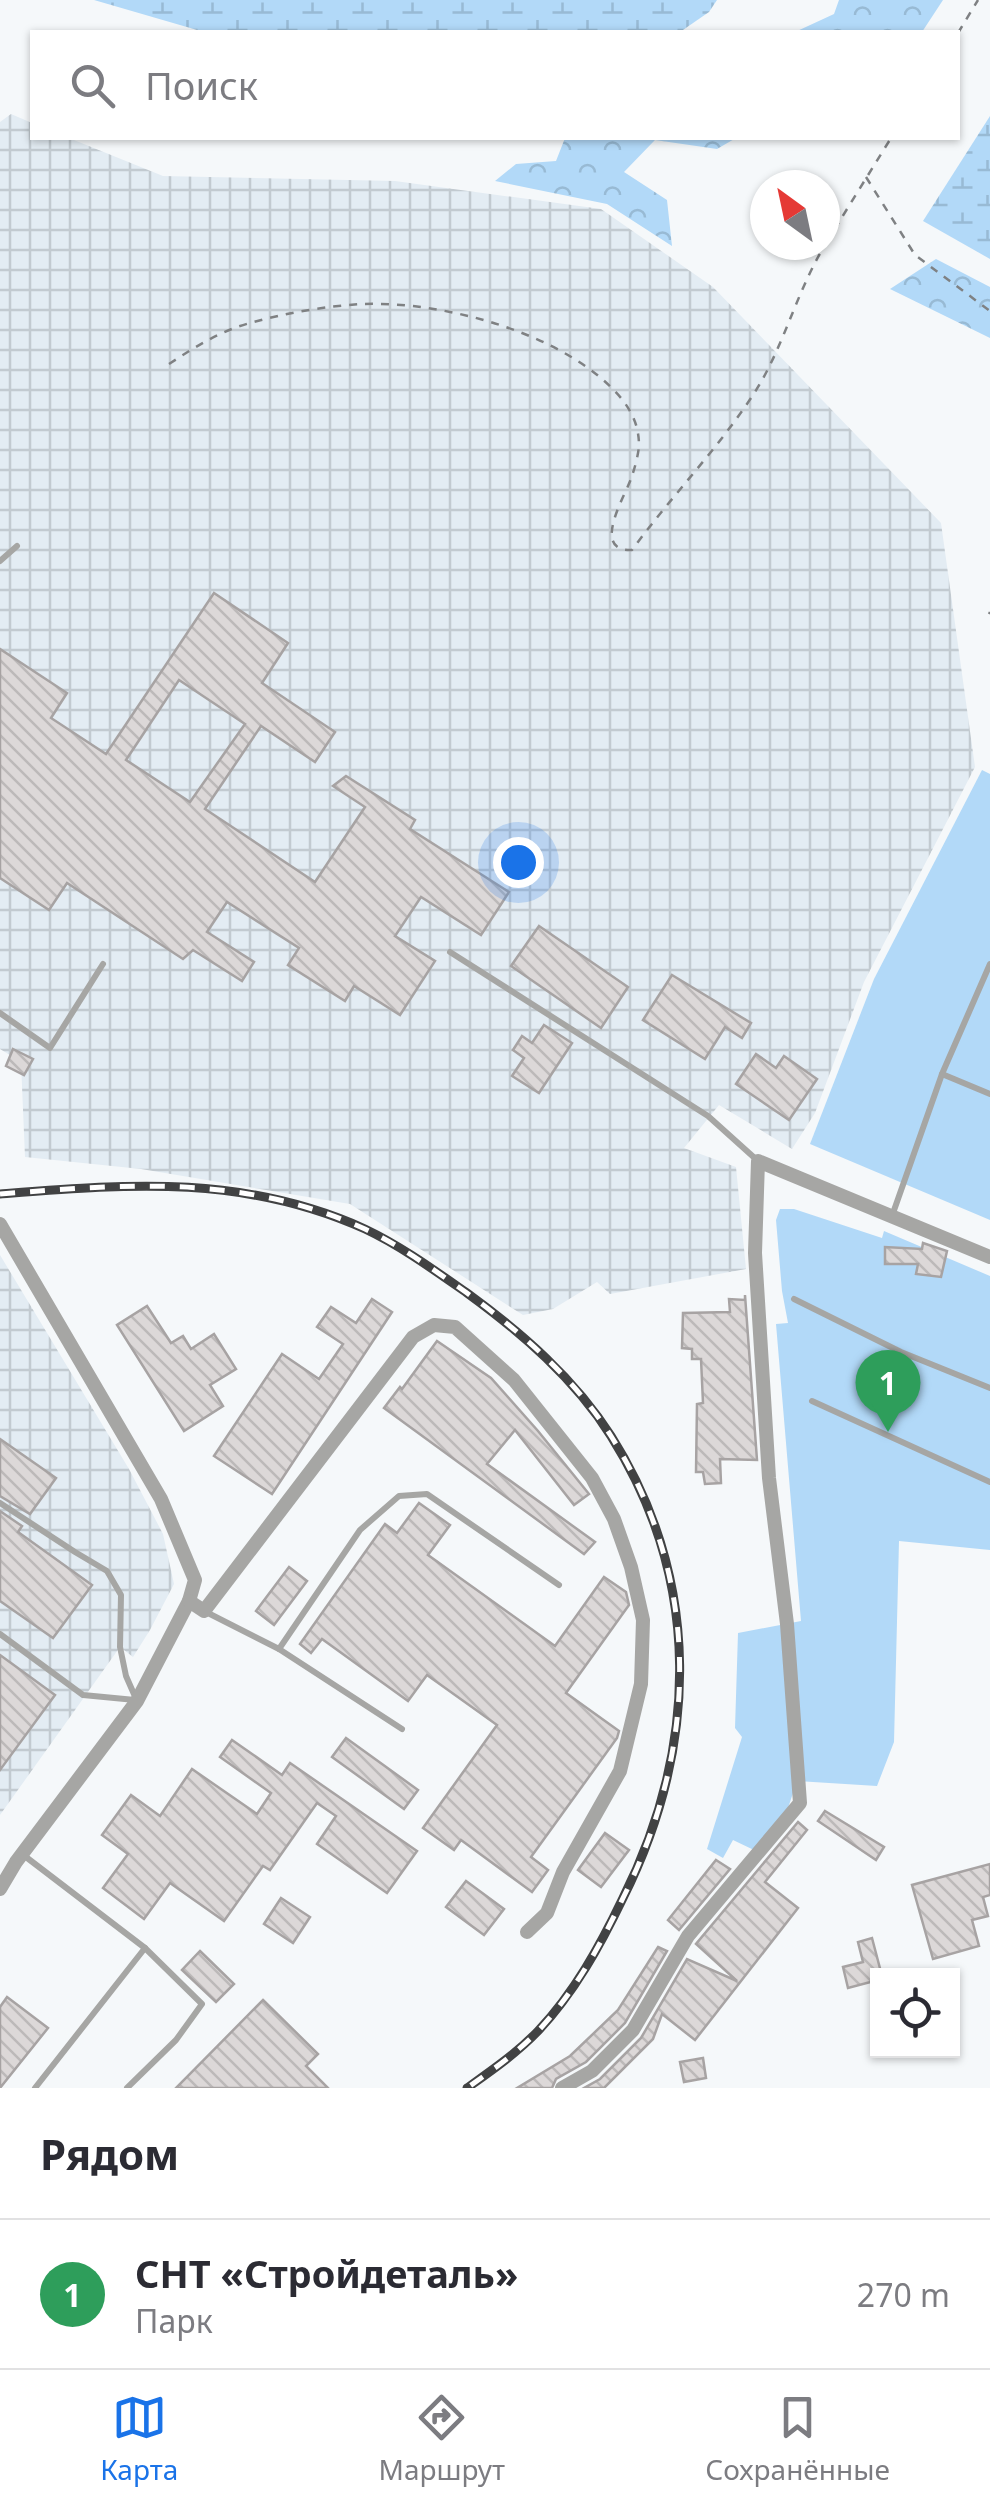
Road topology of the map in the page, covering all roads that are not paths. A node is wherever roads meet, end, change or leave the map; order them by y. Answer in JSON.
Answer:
{"nodes":[{"id":1,"x":17,"y":546,"type":"dead end"},
{"id":2,"x":0,"y":561,"type":"edge"},
{"id":3,"x":450,"y":952,"type":"dead end"},
{"id":4,"x":103,"y":964,"type":"dead end"},
{"id":5,"x":990,"y":964,"type":"edge"},
{"id":6,"x":0,"y":1013,"type":"edge"},
{"id":7,"x":942,"y":1074,"type":"junction"},
{"id":8,"x":990,"y":1094,"type":"edge"},
{"id":9,"x":758,"y":1161,"type":"junction"},
{"id":10,"x":892,"y":1216,"type":"junction"},
{"id":11,"x":0,"y":1224,"type":"edge"},
{"id":12,"x":990,"y":1257,"type":"edge"},
{"id":13,"x":794,"y":1299,"type":"dead end"},
{"id":14,"x":990,"y":1388,"type":"edge"},
{"id":15,"x":812,"y":1401,"type":"dead end"},
{"id":16,"x":990,"y":1482,"type":"edge"},
{"id":17,"x":0,"y":1502,"type":"edge"},
{"id":18,"x":559,"y":1586,"type":"dead end"},
{"id":19,"x":188,"y":1601,"type":"junction"},
{"id":20,"x":204,"y":1611,"type":"junction"},
{"id":21,"x":0,"y":1634,"type":"edge"},
{"id":22,"x":279,"y":1649,"type":"junction"},
{"id":23,"x":137,"y":1700,"type":"junction"},
{"id":24,"x":402,"y":1729,"type":"dead end"},
{"id":25,"x":22,"y":1854,"type":"junction"},
{"id":26,"x":0,"y":1889,"type":"edge"},
{"id":27,"x":527,"y":1932,"type":"dead end"},
{"id":28,"x":145,"y":1948,"type":"junction"},
{"id":29,"x":35,"y":2088,"type":"edge"},
{"id":30,"x":127,"y":2088,"type":"edge"},
{"id":31,"x":562,"y":2088,"type":"edge"}],
"edges":[{"from":1,"to":2,"type":"lane"},
{"from":3,"to":9,"type":"lane"},
{"from":4,"to":6,"type":"lane"},
{"from":5,"to":7,"type":"lane"},
{"from":7,"to":8,"type":"lane"},
{"from":7,"to":10,"type":"lane"},
{"from":9,"to":10,"type":"street"},
{"from":9,"to":31,"type":"street"},
{"from":10,"to":12,"type":"street"},
{"from":11,"to":19,"type":"street"},
{"from":13,"to":14,"type":"lane"},
{"from":15,"to":16,"type":"lane"},
{"from":17,"to":23,"type":"lane"},
{"from":18,"to":22,"type":"lane"},
{"from":19,"to":20,"type":"street"},
{"from":19,"to":23,"type":"street"},
{"from":20,"to":22,"type":"lane"},
{"from":20,"to":27,"type":"street"},
{"from":21,"to":23,"type":"lane"},
{"from":22,"to":24,"type":"lane"},
{"from":23,"to":25,"type":"street"},
{"from":25,"to":26,"type":"street"},
{"from":25,"to":28,"type":"lane"},
{"from":28,"to":29,"type":"lane"},
{"from":28,"to":30,"type":"lane"}]}
